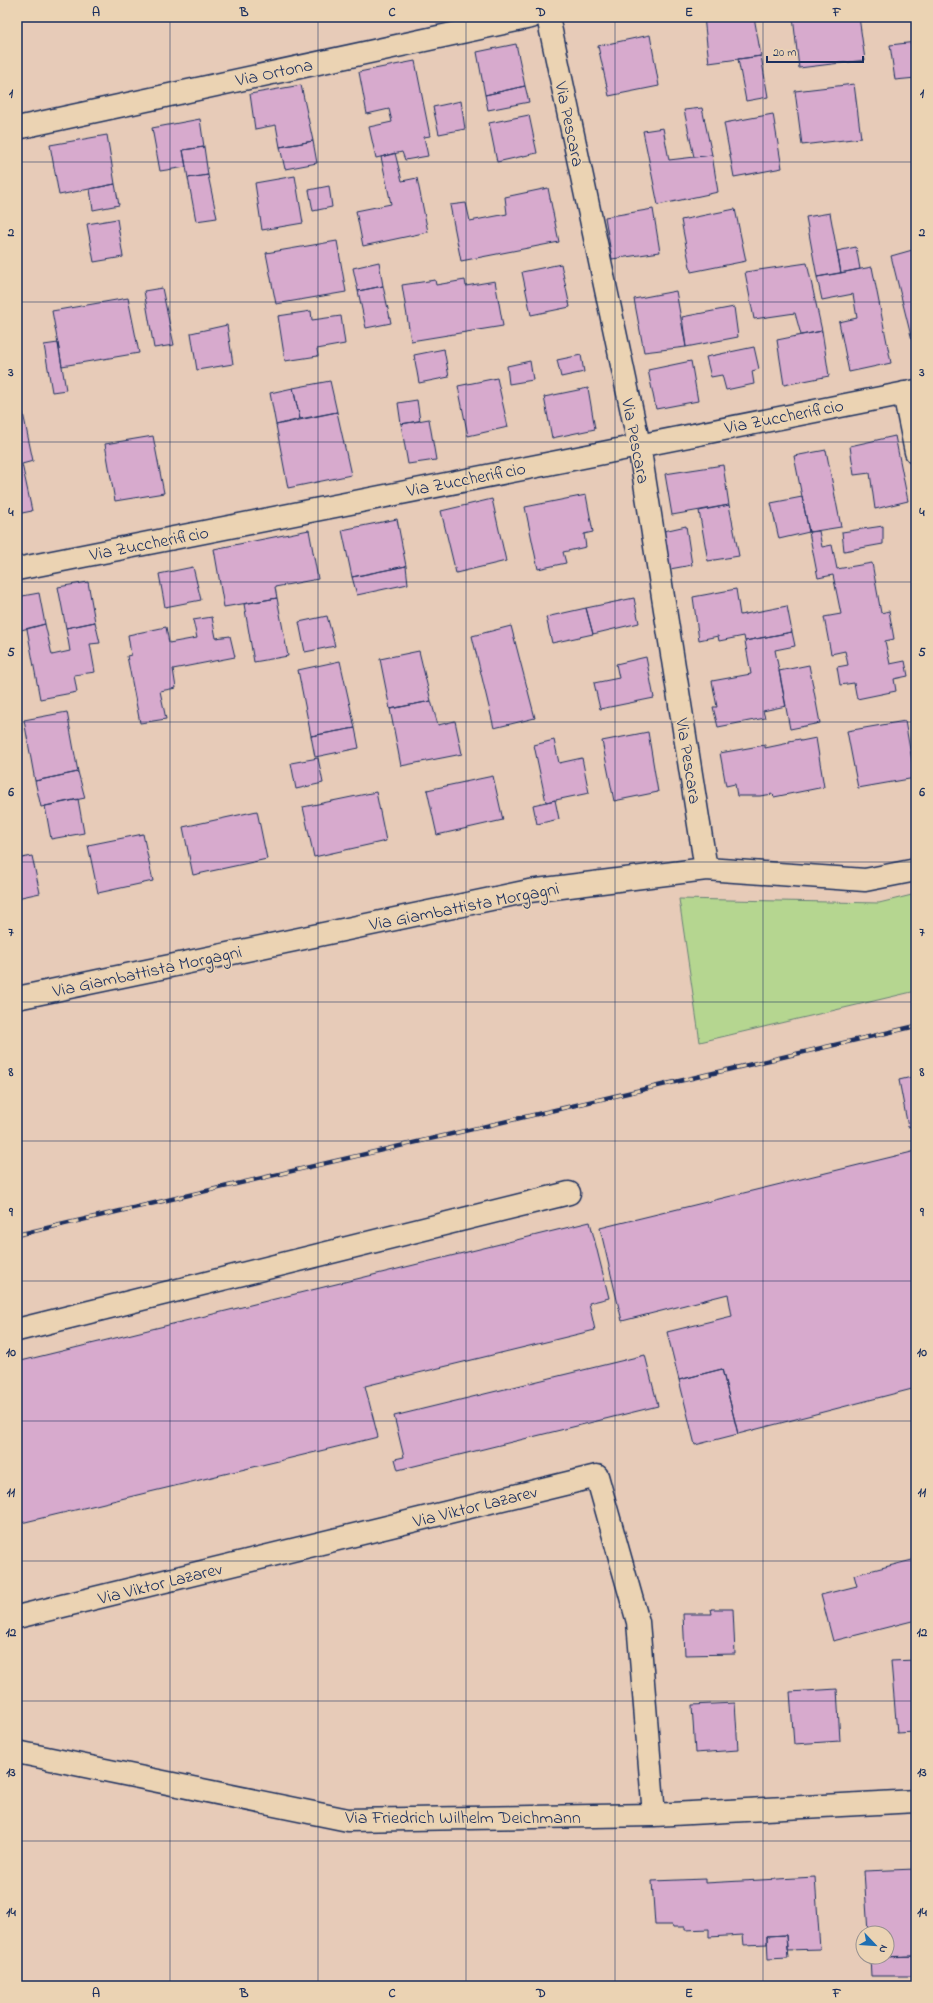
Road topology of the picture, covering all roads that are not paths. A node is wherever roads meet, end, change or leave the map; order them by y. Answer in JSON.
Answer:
{"nodes":[{"id":1,"x":531,"y":17,"type":"edge"},
{"id":2,"x":548,"y":17,"type":"edge"},
{"id":3,"x":17,"y":128,"type":"edge"},
{"id":4,"x":910,"y":392,"type":"edge"},
{"id":5,"x":638,"y":445,"type":"junction"},
{"id":6,"x":916,"y":452,"type":"edge"},
{"id":7,"x":17,"y":569,"type":"edge"},
{"id":8,"x":706,"y":869,"type":"junction"},
{"id":9,"x":916,"y":870,"type":"edge"},
{"id":10,"x":17,"y":998,"type":"edge"},
{"id":11,"x":569,"y":1193,"type":"dead end"},
{"id":12,"x":17,"y":1330,"type":"edge"},
{"id":13,"x":17,"y":1618,"type":"edge"},
{"id":14,"x":17,"y":1752,"type":"edge"},
{"id":15,"x":916,"y":1801,"type":"edge"},
{"id":16,"x":654,"y":1815,"type":"junction"}],
"edges":[{"from":1,"to":3,"type":"street","name":"Via Ortona"},
{"from":2,"to":5,"type":"street","name":"Via Pescara"},
{"from":4,"to":5,"type":"street","name":"Via Zuccherificio"},
{"from":4,"to":6,"type":"street"},
{"from":5,"to":7,"type":"street","name":"Via Zuccherificio"},
{"from":5,"to":8,"type":"street","name":"Via Pescara"},
{"from":8,"to":9,"type":"street","name":"Via Giambattista Morgagni"},
{"from":8,"to":10,"type":"street","name":"Via Giambattista Morgagni"},
{"from":11,"to":12,"type":"street"},
{"from":13,"to":16,"type":"street","name":"Via Viktor Lazarev"},
{"from":14,"to":16,"type":"street","name":"Via Friedrich Wilhelm Deichmann"},
{"from":15,"to":16,"type":"street","name":"Via Friedrich Wilhelm Deichmann"}]}
